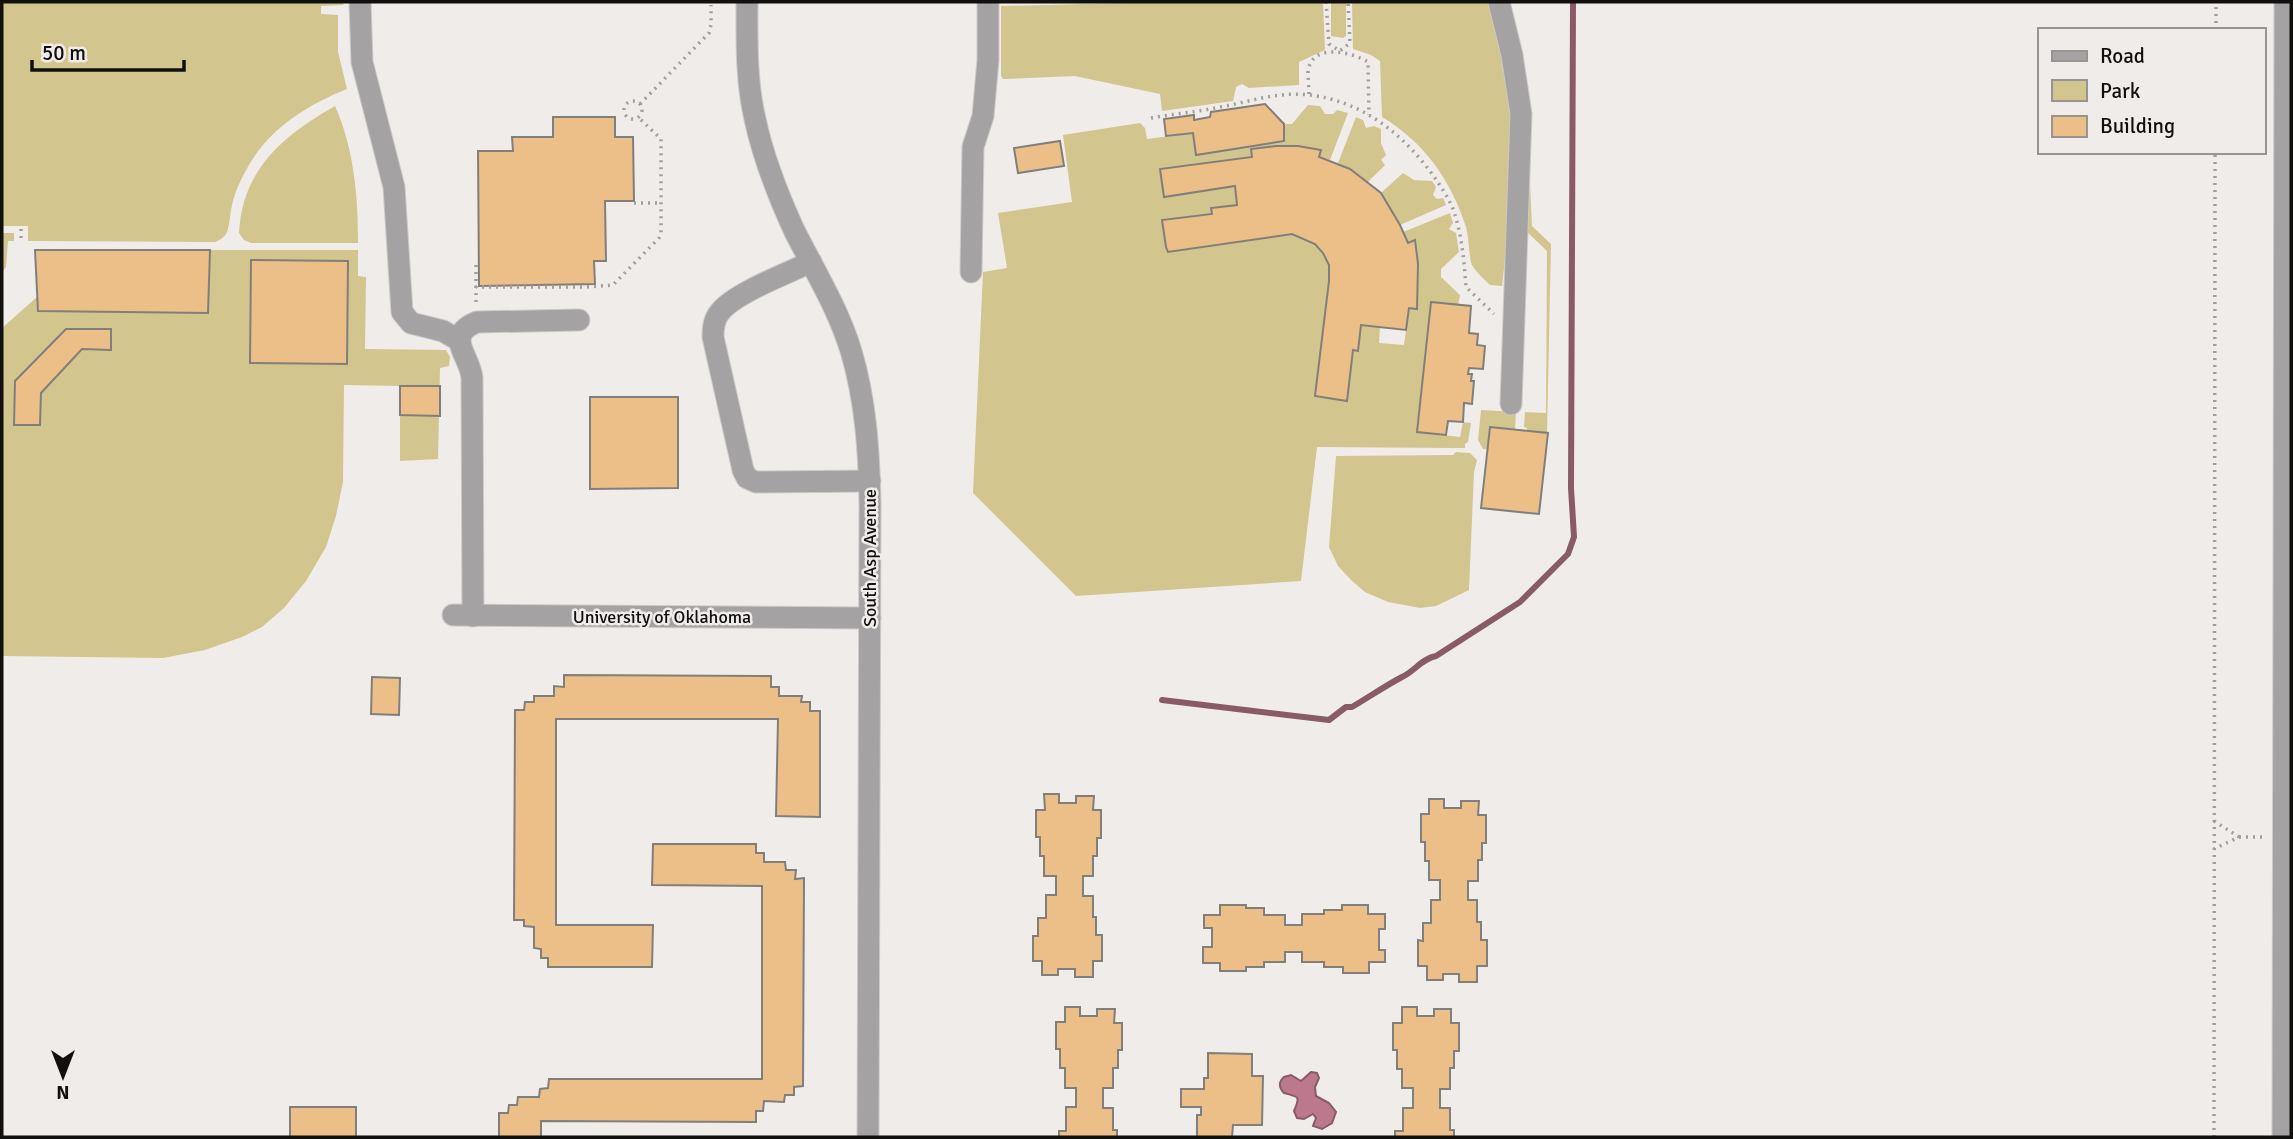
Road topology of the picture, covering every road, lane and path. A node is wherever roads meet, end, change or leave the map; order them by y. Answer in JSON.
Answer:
{"nodes":[{"id":1,"x":360,"y":2,"type":"edge"},
{"id":2,"x":747,"y":2,"type":"edge"},
{"id":3,"x":988,"y":2,"type":"edge"},
{"id":4,"x":1326,"y":2,"type":"edge"},
{"id":5,"x":1348,"y":2,"type":"edge"},
{"id":6,"x":1499,"y":2,"type":"edge"},
{"id":7,"x":2216,"y":2,"type":"edge"},
{"id":8,"x":2285,"y":2,"type":"edge"},
{"id":9,"x":711,"y":5,"type":"dead end"},
{"id":10,"x":2216,"y":28,"type":"edge"},
{"id":11,"x":1340,"y":51,"type":"junction"},
{"id":12,"x":1310,"y":94,"type":"junction"},
{"id":13,"x":640,"y":104,"type":"junction"},
{"id":14,"x":1369,"y":115,"type":"junction"},
{"id":15,"x":639,"y":118,"type":"junction"},
{"id":16,"x":1151,"y":118,"type":"dead end"},
{"id":17,"x":2215,"y":154,"type":"edge"},
{"id":18,"x":634,"y":203,"type":"dead end"},
{"id":19,"x":661,"y":203,"type":"junction"},
{"id":20,"x":20,"y":229,"type":"dead end"},
{"id":21,"x":20,"y":241,"type":"dead end"},
{"id":22,"x":811,"y":262,"type":"junction"},
{"id":23,"x":476,"y":265,"type":"dead end"},
{"id":24,"x":971,"y":272,"type":"dead end"},
{"id":25,"x":476,"y":287,"type":"junction"},
{"id":26,"x":579,"y":320,"type":"dead end"},
{"id":27,"x":477,"y":322,"type":"junction"},
{"id":28,"x":1514,"y":332,"type":"junction"},
{"id":29,"x":460,"y":341,"type":"junction"},
{"id":30,"x":2288,"y":388,"type":"edge"},
{"id":31,"x":1511,"y":404,"type":"dead end"},
{"id":32,"x":870,"y":481,"type":"junction"},
{"id":33,"x":870,"y":618,"type":"junction"},
{"id":34,"x":2214,"y":821,"type":"junction"},
{"id":35,"x":2239,"y":836,"type":"junction"},
{"id":36,"x":2275,"y":836,"type":"dead end"},
{"id":37,"x":2214,"y":849,"type":"junction"},
{"id":38,"x":2288,"y":877,"type":"edge"},
{"id":39,"x":868,"y":1137,"type":"edge"},
{"id":40,"x":2214,"y":1137,"type":"edge"},
{"id":41,"x":2283,"y":1137,"type":"edge"}],
"edges":[{"from":1,"to":29,"type":"street"},
{"from":2,"to":22,"type":"street","name":"South Asp Avenue"},
{"from":3,"to":24,"type":"street"},
{"from":4,"to":11,"type":"path"},
{"from":5,"to":11,"type":"path"},
{"from":6,"to":28,"type":"street"},
{"from":7,"to":10,"type":"path"},
{"from":8,"to":30,"type":"street"},
{"from":9,"to":13,"type":"path"},
{"from":11,"to":12,"type":"path"},
{"from":11,"to":14,"type":"path"},
{"from":12,"to":14,"type":"path"},
{"from":12,"to":16,"type":"path"},
{"from":13,"to":15,"type":"path"},
{"from":13,"to":15,"type":"path"},
{"from":14,"to":28,"type":"path"},
{"from":15,"to":19,"type":"path"},
{"from":17,"to":34,"type":"path"},
{"from":18,"to":19,"type":"path"},
{"from":19,"to":25,"type":"path"},
{"from":20,"to":21,"type":"path"},
{"from":22,"to":32,"type":"street","name":"South Asp Avenue"},
{"from":22,"to":32,"type":"street"},
{"from":23,"to":25,"type":"path"},
{"from":25,"to":27,"type":"path"},
{"from":26,"to":27,"type":"street"},
{"from":27,"to":29,"type":"street"},
{"from":28,"to":31,"type":"street"},
{"from":29,"to":33,"type":"street","name":"University of Oklahoma"},
{"from":30,"to":38,"type":"street"},
{"from":32,"to":33,"type":"street","name":"South Asp Avenue"},
{"from":33,"to":39,"type":"street","name":"South Asp Avenue"},
{"from":34,"to":35,"type":"path"},
{"from":34,"to":37,"type":"path"},
{"from":35,"to":36,"type":"path"},
{"from":35,"to":37,"type":"path"},
{"from":37,"to":40,"type":"path"},
{"from":38,"to":41,"type":"street"}]}
